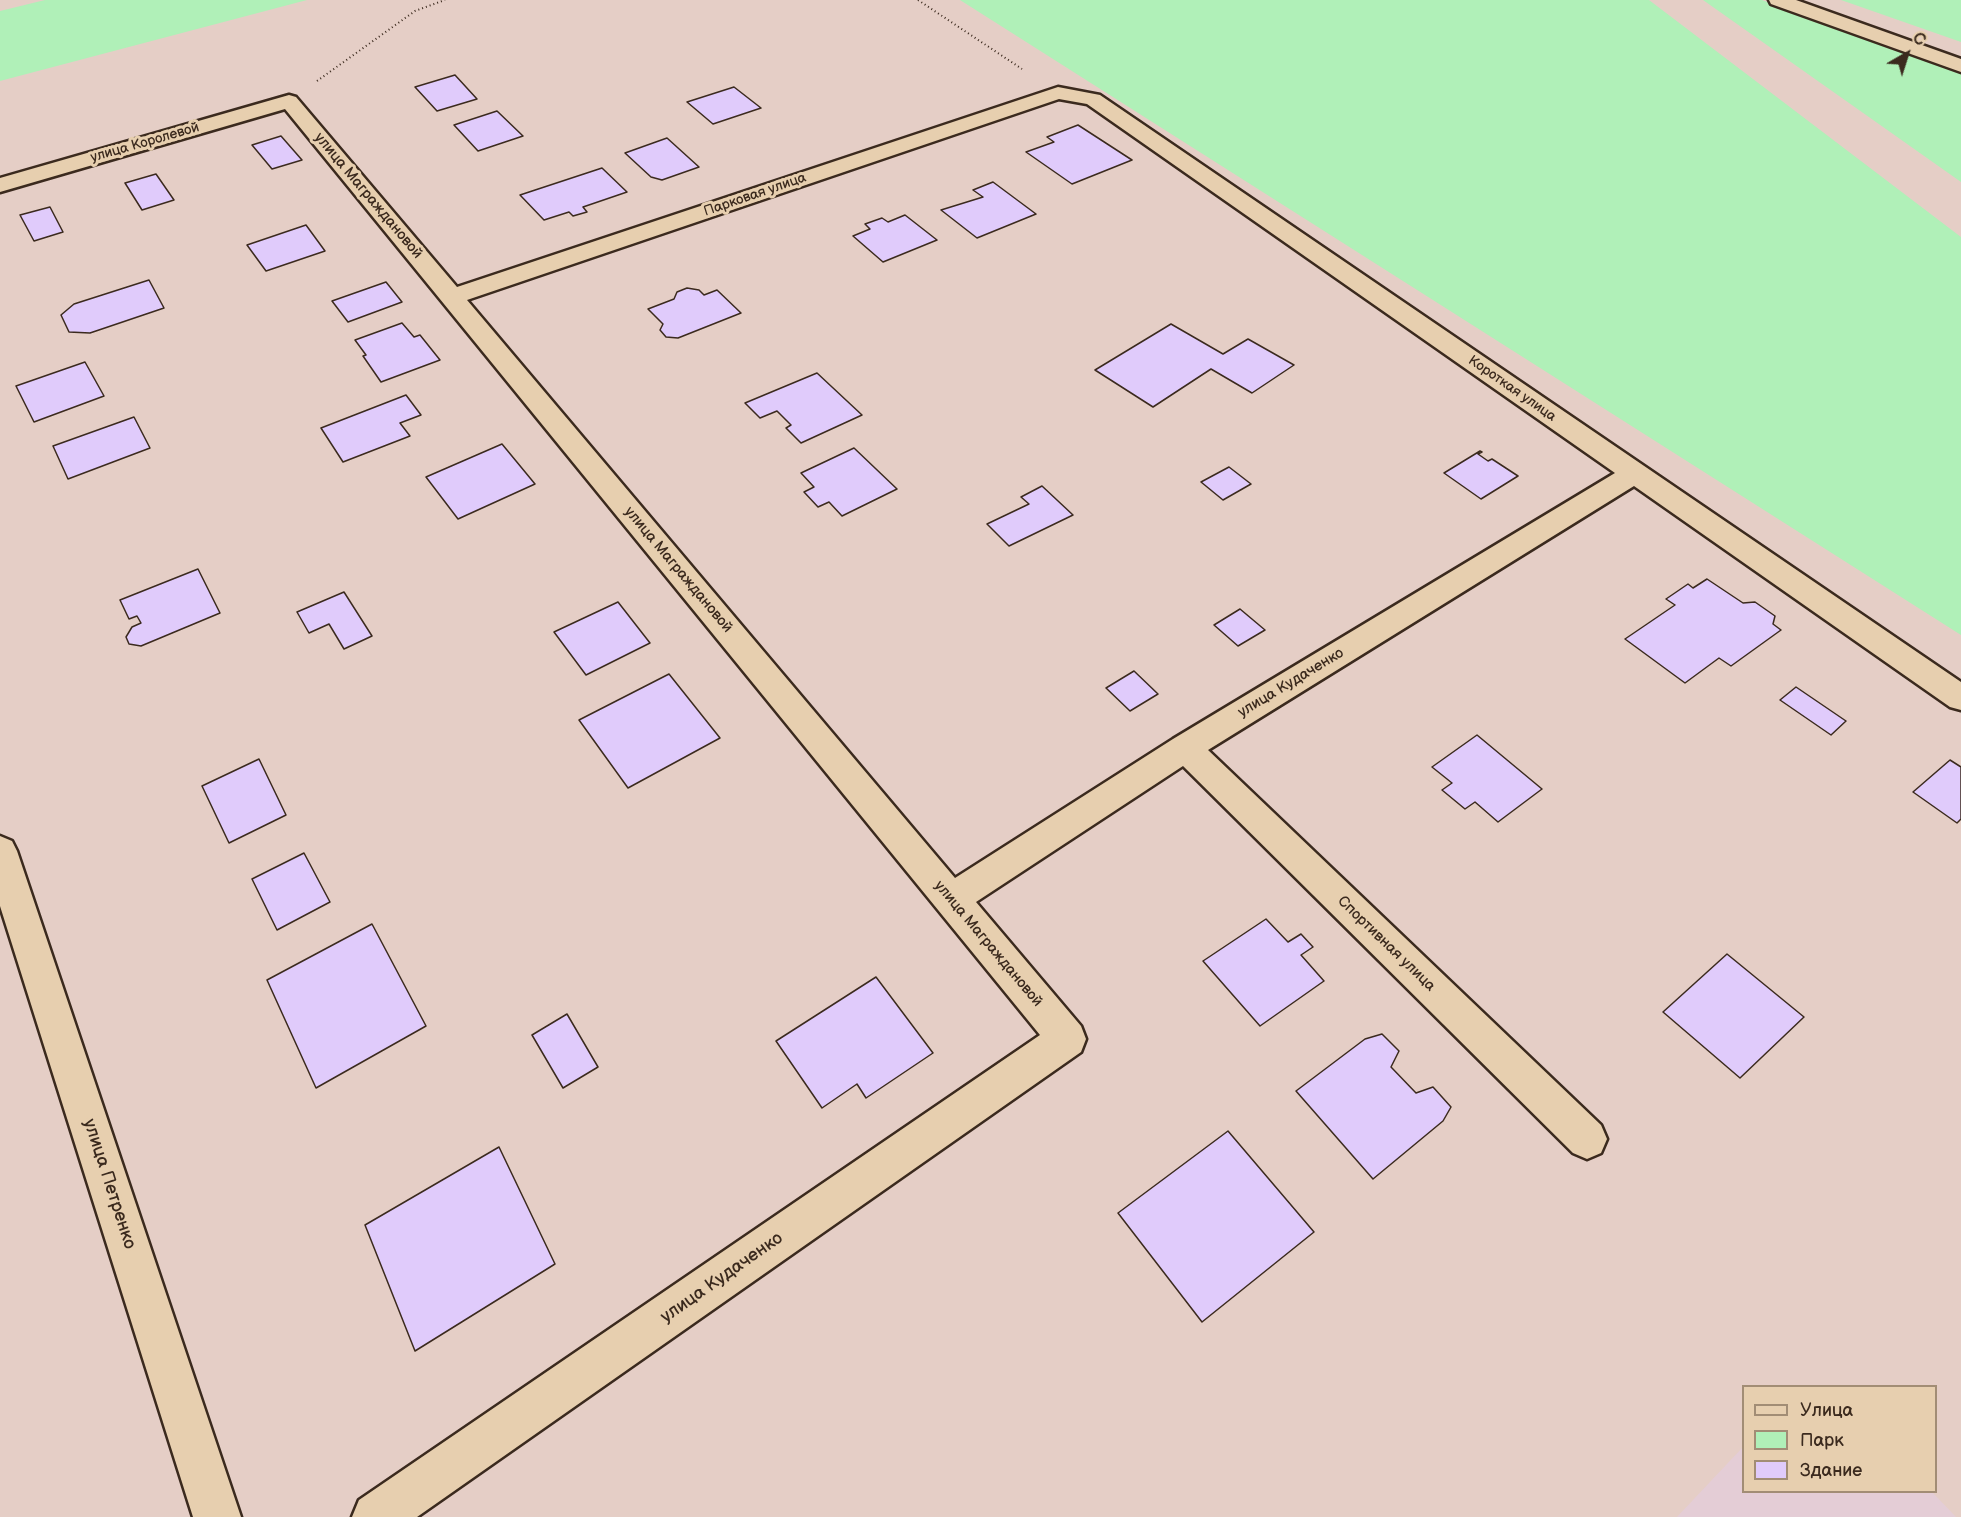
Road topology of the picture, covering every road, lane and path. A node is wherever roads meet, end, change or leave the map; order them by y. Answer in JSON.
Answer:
{"nodes":[{"id":1,"x":445,"y":0,"type":"edge"},
{"id":2,"x":918,"y":0,"type":"edge"},
{"id":3,"x":1778,"y":0,"type":"edge"},
{"id":4,"x":1961,"y":66,"type":"edge"},
{"id":5,"x":1058,"y":93,"type":"junction"},
{"id":6,"x":289,"y":101,"type":"junction"},
{"id":7,"x":0,"y":185,"type":"edge"},
{"id":8,"x":452,"y":297,"type":"junction"},
{"id":9,"x":1634,"y":474,"type":"junction"},
{"id":10,"x":1961,"y":698,"type":"edge"},
{"id":11,"x":1185,"y":748,"type":"junction"},
{"id":12,"x":0,"y":851,"type":"edge"},
{"id":13,"x":951,"y":898,"type":"junction"},
{"id":14,"x":1067,"y":1039,"type":"joint"},
{"id":15,"x":1587,"y":1139,"type":"dead end"},
{"id":16,"x":217,"y":1517,"type":"edge"},
{"id":17,"x":376,"y":1517,"type":"edge"}],
"edges":[{"from":1,"to":6,"type":"path"},
{"from":2,"to":5,"type":"path"},
{"from":3,"to":4,"type":"street"},
{"from":5,"to":8,"type":"street","name":"Парковая улица"},
{"from":5,"to":9,"type":"street","name":"Короткая улица"},
{"from":6,"to":7,"type":"street","name":"улица Королевой"},
{"from":6,"to":8,"type":"street","name":"улица Маграждановой"},
{"from":8,"to":13,"type":"street","name":"улица Маграждановой"},
{"from":9,"to":10,"type":"street","name":"Короткая улица"},
{"from":9,"to":11,"type":"street","name":"улица Кудаченко"},
{"from":11,"to":13,"type":"street","name":"улица Кудаченко"},
{"from":11,"to":15,"type":"street","name":"Спортивная улица"},
{"from":12,"to":16,"type":"street","name":"улица Петренко"},
{"from":13,"to":14,"type":"street","name":"улица Маграждановой"},
{"from":14,"to":17,"type":"street","name":"улица Кудаченко"}]}
